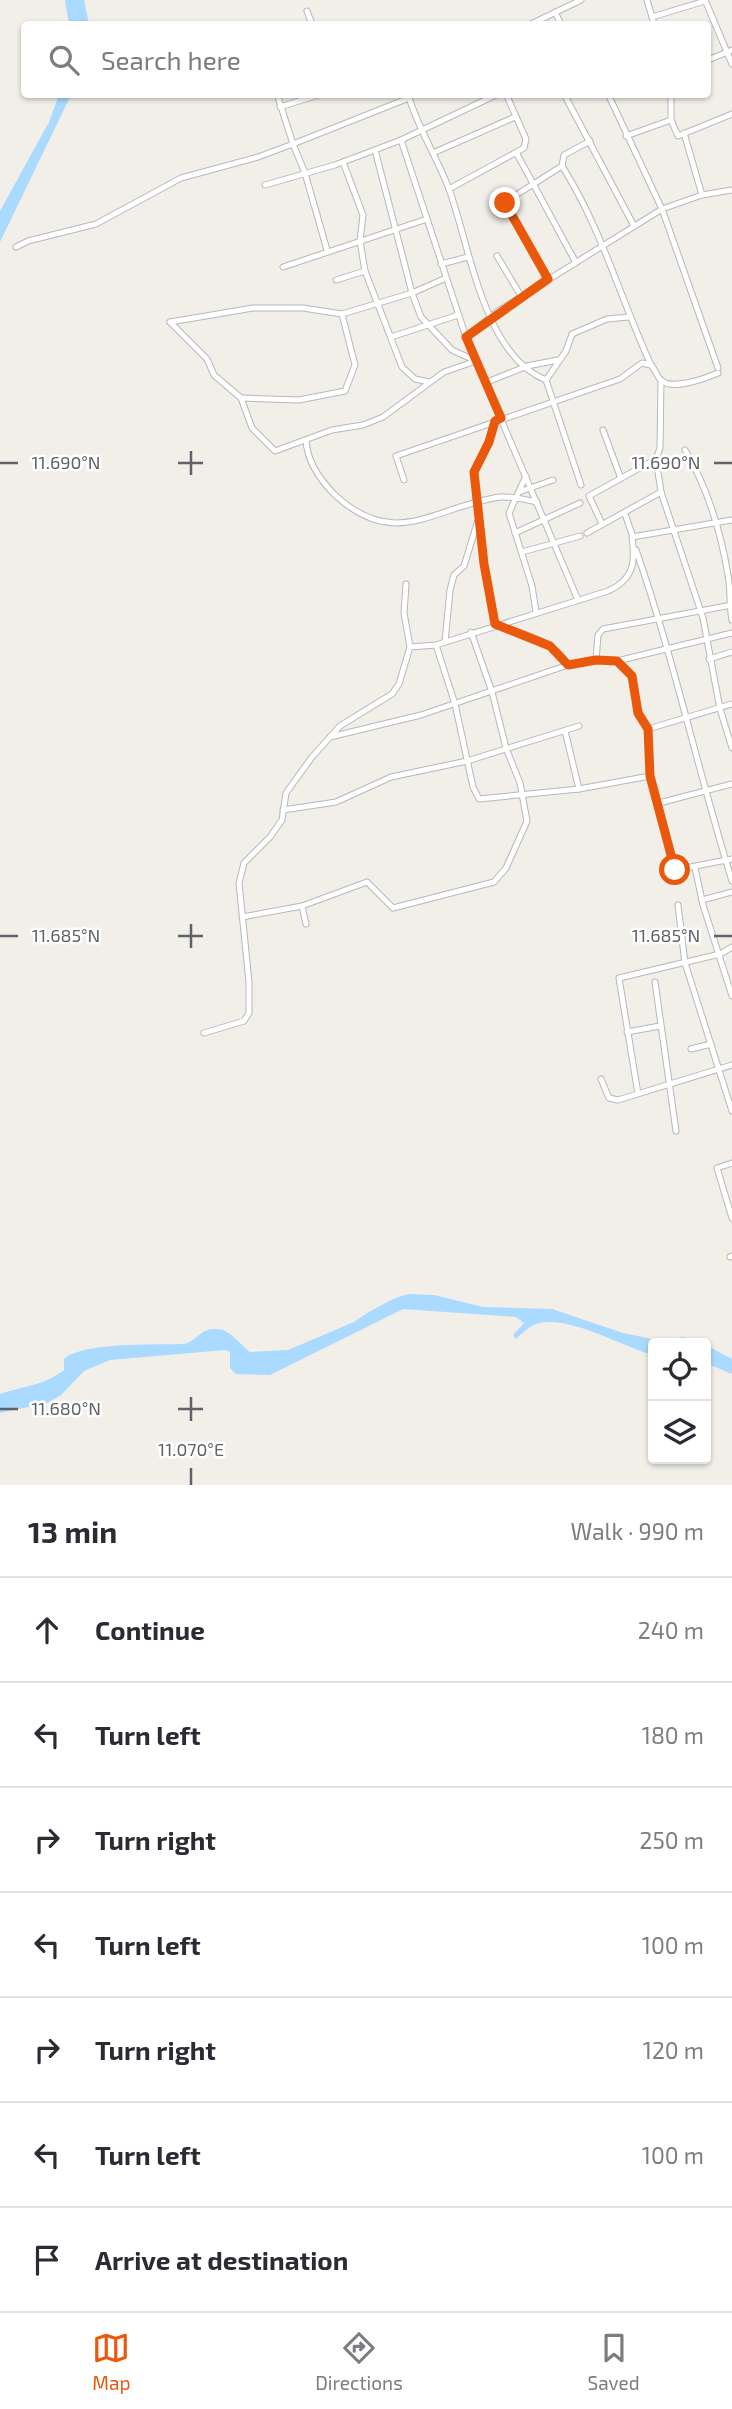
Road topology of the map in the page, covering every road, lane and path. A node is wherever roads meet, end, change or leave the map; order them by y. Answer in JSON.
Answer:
{"nodes":[{"id":1,"x":581,"y":0,"type":"edge"},
{"id":2,"x":646,"y":0,"type":"edge"},
{"id":3,"x":705,"y":0,"type":"edge"},
{"id":4,"x":307,"y":11,"type":"dead end"},
{"id":5,"x":555,"y":12,"type":"junction"},
{"id":6,"x":652,"y":17,"type":"junction"},
{"id":7,"x":311,"y":21,"type":"edge"},
{"id":8,"x":537,"y":21,"type":"edge"},
{"id":9,"x":560,"y":21,"type":"edge"},
{"id":10,"x":653,"y":21,"type":"edge"},
{"id":11,"x":731,"y":52,"type":"edge"},
{"id":12,"x":711,"y":59,"type":"edge"},
{"id":13,"x":732,"y":64,"type":"edge"},
{"id":14,"x":278,"y":98,"type":"edge"},
{"id":15,"x":308,"y":98,"type":"edge"},
{"id":16,"x":403,"y":98,"type":"edge"},
{"id":17,"x":409,"y":98,"type":"edge"},
{"id":18,"x":490,"y":98,"type":"edge"},
{"id":19,"x":508,"y":98,"type":"edge"},
{"id":20,"x":566,"y":98,"type":"edge"},
{"id":21,"x":610,"y":98,"type":"edge"},
{"id":22,"x":670,"y":98,"type":"edge"},
{"id":23,"x":280,"y":107,"type":"junction"},
{"id":24,"x":732,"y":114,"type":"edge"},
{"id":25,"x":515,"y":117,"type":"junction"},
{"id":26,"x":671,"y":120,"type":"junction"},
{"id":27,"x":423,"y":130,"type":"junction"},
{"id":28,"x":684,"y":133,"type":"junction"},
{"id":29,"x":626,"y":136,"type":"junction"},
{"id":30,"x":401,"y":140,"type":"junction"},
{"id":31,"x":590,"y":141,"type":"junction"},
{"id":32,"x":293,"y":144,"type":"junction"},
{"id":33,"x":375,"y":150,"type":"junction"},
{"id":34,"x":433,"y":153,"type":"junction"},
{"id":35,"x":517,"y":154,"type":"junction"},
{"id":36,"x":343,"y":162,"type":"junction"},
{"id":37,"x":562,"y":166,"type":"junction"},
{"id":38,"x":305,"y":173,"type":"junction"},
{"id":39,"x":534,"y":184,"type":"junction"},
{"id":40,"x":265,"y":185,"type":"dead end"},
{"id":41,"x":449,"y":189,"type":"junction"},
{"id":42,"x":732,"y":190,"type":"edge"},
{"id":43,"x":702,"y":195,"type":"junction"},
{"id":44,"x":662,"y":209,"type":"junction"},
{"id":45,"x":427,"y":219,"type":"junction"},
{"id":46,"x":634,"y":226,"type":"junction"},
{"id":47,"x":395,"y":230,"type":"junction"},
{"id":48,"x":360,"y":241,"type":"junction"},
{"id":49,"x":604,"y":244,"type":"junction"},
{"id":50,"x":16,"y":247,"type":"dead end"},
{"id":51,"x":327,"y":250,"type":"junction"},
{"id":52,"x":497,"y":256,"type":"dead end"},
{"id":53,"x":468,"y":257,"type":"junction"},
{"id":54,"x":575,"y":261,"type":"junction"},
{"id":55,"x":441,"y":264,"type":"junction"},
{"id":56,"x":283,"y":267,"type":"dead end"},
{"id":57,"x":365,"y":271,"type":"junction"},
{"id":58,"x":446,"y":278,"type":"junction"},
{"id":59,"x":548,"y":279,"type":"junction"},
{"id":60,"x":336,"y":280,"type":"dead end"},
{"id":61,"x":412,"y":293,"type":"junction"},
{"id":62,"x":521,"y":296,"type":"junction"},
{"id":63,"x":378,"y":303,"type":"junction"},
{"id":64,"x":342,"y":314,"type":"junction"},
{"id":65,"x":458,"y":315,"type":"junction"},
{"id":66,"x":490,"y":317,"type":"junction"},
{"id":67,"x":629,"y":317,"type":"junction"},
{"id":68,"x":426,"y":324,"type":"junction"},
{"id":69,"x":391,"y":337,"type":"junction"},
{"id":70,"x":466,"y":337,"type":"junction"},
{"id":71,"x":558,"y":360,"type":"junction"},
{"id":72,"x":476,"y":361,"type":"junction"},
{"id":73,"x":651,"y":365,"type":"junction"},
{"id":74,"x":527,"y":366,"type":"junction"},
{"id":75,"x":546,"y":380,"type":"junction"},
{"id":76,"x":661,"y":380,"type":"junction"},
{"id":77,"x":429,"y":382,"type":"junction"},
{"id":78,"x":485,"y":383,"type":"junction"},
{"id":79,"x":241,"y":398,"type":"junction"},
{"id":80,"x":554,"y":400,"type":"junction"},
{"id":81,"x":498,"y":419,"type":"junction"},
{"id":82,"x":603,"y":430,"type":"dead end"},
{"id":83,"x":306,"y":440,"type":"junction"},
{"id":84,"x":685,"y":450,"type":"dead end"},
{"id":85,"x":656,"y":459,"type":"junction"},
{"id":86,"x":526,"y":476,"type":"junction"},
{"id":87,"x":620,"y":476,"type":"junction"},
{"id":88,"x":404,"y":480,"type":"dead end"},
{"id":89,"x":553,"y":480,"type":"dead end"},
{"id":90,"x":581,"y":485,"type":"dead end"},
{"id":91,"x":530,"y":486,"type":"junction"},
{"id":92,"x":661,"y":492,"type":"junction"},
{"id":93,"x":517,"y":495,"type":"junction"},
{"id":94,"x":477,"y":502,"type":"junction"},
{"id":95,"x":537,"y":502,"type":"junction"},
{"id":96,"x":580,"y":503,"type":"dead end"},
{"id":97,"x":625,"y":514,"type":"junction"},
{"id":98,"x":479,"y":517,"type":"junction"},
{"id":99,"x":545,"y":520,"type":"junction"},
{"id":100,"x":732,"y":520,"type":"edge"},
{"id":101,"x":602,"y":524,"type":"junction"},
{"id":102,"x":715,"y":524,"type":"junction"},
{"id":103,"x":674,"y":529,"type":"junction"},
{"id":104,"x":515,"y":533,"type":"junction"},
{"id":105,"x":587,"y":533,"type":"dead end"},
{"id":106,"x":580,"y":536,"type":"dead end"},
{"id":107,"x":632,"y":537,"type":"junction"},
{"id":108,"x":555,"y":544,"type":"junction"},
{"id":109,"x":522,"y":552,"type":"junction"},
{"id":110,"x":406,"y":584,"type":"dead end"},
{"id":111,"x":578,"y":600,"type":"junction"},
{"id":112,"x":731,"y":602,"type":"edge"},
{"id":113,"x":700,"y":609,"type":"junction"},
{"id":114,"x":536,"y":612,"type":"junction"},
{"id":115,"x":659,"y":619,"type":"junction"},
{"id":116,"x":732,"y":620,"type":"edge"},
{"id":117,"x":495,"y":624,"type":"junction"},
{"id":118,"x":471,"y":632,"type":"junction"},
{"id":119,"x":732,"y":633,"type":"edge"},
{"id":120,"x":707,"y":637,"type":"junction"},
{"id":121,"x":445,"y":642,"type":"junction"},
{"id":122,"x":436,"y":645,"type":"junction"},
{"id":123,"x":410,"y":647,"type":"junction"},
{"id":124,"x":666,"y":649,"type":"junction"},
{"id":125,"x":732,"y":652,"type":"edge"},
{"id":126,"x":709,"y":659,"type":"junction"},
{"id":127,"x":596,"y":660,"type":"junction"},
{"id":128,"x":617,"y":661,"type":"junction"},
{"id":129,"x":568,"y":665,"type":"junction"},
{"id":130,"x":492,"y":692,"type":"junction"},
{"id":131,"x":455,"y":704,"type":"junction"},
{"id":132,"x":732,"y":705,"type":"edge"},
{"id":133,"x":720,"y":709,"type":"junction"},
{"id":134,"x":684,"y":719,"type":"junction"},
{"id":135,"x":579,"y":726,"type":"dead end"},
{"id":136,"x":648,"y":729,"type":"junction"},
{"id":137,"x":565,"y":732,"type":"junction"},
{"id":138,"x":330,"y":737,"type":"junction"},
{"id":139,"x":506,"y":748,"type":"junction"},
{"id":140,"x":732,"y":748,"type":"edge"},
{"id":141,"x":467,"y":761,"type":"junction"},
{"id":142,"x":650,"y":776,"type":"junction"},
{"id":143,"x":732,"y":784,"type":"edge"},
{"id":144,"x":579,"y":789,"type":"junction"},
{"id":145,"x":706,"y":791,"type":"junction"},
{"id":146,"x":522,"y":796,"type":"junction"},
{"id":147,"x":659,"y":803,"type":"junction"},
{"id":148,"x":283,"y":810,"type":"junction"},
{"id":149,"x":729,"y":860,"type":"edge"},
{"id":150,"x":695,"y":868,"type":"junction"},
{"id":151,"x":732,"y":881,"type":"edge"},
{"id":152,"x":732,"y":892,"type":"edge"},
{"id":153,"x":702,"y":900,"type":"junction"},
{"id":154,"x":678,"y":905,"type":"dead end"},
{"id":155,"x":302,"y":906,"type":"junction"},
{"id":156,"x":242,"y":916,"type":"junction"},
{"id":157,"x":306,"y":924,"type":"dead end"},
{"id":158,"x":732,"y":947,"type":"edge"},
{"id":159,"x":720,"y":954,"type":"junction"},
{"id":160,"x":685,"y":963,"type":"junction"},
{"id":161,"x":655,"y":982,"type":"dead end"},
{"id":162,"x":730,"y":984,"type":"edge"},
{"id":163,"x":732,"y":996,"type":"edge"},
{"id":164,"x":660,"y":1026,"type":"junction"},
{"id":165,"x":627,"y":1032,"type":"junction"},
{"id":166,"x":204,"y":1033,"type":"dead end"},
{"id":167,"x":711,"y":1044,"type":"junction"},
{"id":168,"x":691,"y":1049,"type":"dead end"},
{"id":169,"x":732,"y":1065,"type":"edge"},
{"id":170,"x":718,"y":1070,"type":"junction"},
{"id":171,"x":601,"y":1079,"type":"dead end"},
{"id":172,"x":669,"y":1086,"type":"junction"},
{"id":173,"x":638,"y":1094,"type":"junction"},
{"id":174,"x":732,"y":1111,"type":"edge"},
{"id":175,"x":676,"y":1131,"type":"dead end"},
{"id":176,"x":732,"y":1163,"type":"edge"},
{"id":177,"x":732,"y":1218,"type":"edge"}],
"edges":[{"from":1,"to":5,"type":"street"},
{"from":2,"to":6,"type":"street"},
{"from":3,"to":6,"type":"street"},
{"from":3,"to":11,"type":"street"},
{"from":4,"to":7,"type":"street"},
{"from":5,"to":8,"type":"street"},
{"from":5,"to":9,"type":"street"},
{"from":6,"to":10,"type":"street"},
{"from":11,"to":12,"type":"street"},
{"from":11,"to":13,"type":"street"},
{"from":14,"to":23,"type":"street"},
{"from":15,"to":23,"type":"street"},
{"from":16,"to":32,"type":"street"},
{"from":17,"to":27,"type":"street"},
{"from":18,"to":27,"type":"street"},
{"from":19,"to":25,"type":"street"},
{"from":20,"to":31,"type":"street"},
{"from":21,"to":29,"type":"street"},
{"from":22,"to":26,"type":"street"},
{"from":23,"to":32,"type":"street"},
{"from":24,"to":28,"type":"street"},
{"from":25,"to":34,"type":"street"},
{"from":25,"to":35,"type":"street"},
{"from":26,"to":28,"type":"street"},
{"from":26,"to":29,"type":"street"},
{"from":27,"to":30,"type":"street"},
{"from":27,"to":34,"type":"street"},
{"from":28,"to":43,"type":"street"},
{"from":29,"to":44,"type":"street"},
{"from":30,"to":33,"type":"street"},
{"from":30,"to":45,"type":"street"},
{"from":31,"to":37,"type":"street"},
{"from":31,"to":46,"type":"street"},
{"from":32,"to":38,"type":"street"},
{"from":32,"to":50,"type":"street"},
{"from":33,"to":36,"type":"street"},
{"from":33,"to":47,"type":"street"},
{"from":34,"to":41,"type":"street"},
{"from":35,"to":39,"type":"street"},
{"from":35,"to":41,"type":"street"},
{"from":36,"to":38,"type":"street"},
{"from":36,"to":48,"type":"street"},
{"from":37,"to":39,"type":"street"},
{"from":37,"to":49,"type":"street"},
{"from":38,"to":40,"type":"street"},
{"from":38,"to":51,"type":"street"},
{"from":39,"to":54,"type":"street"},
{"from":39,"to":59,"type":"street"},
{"from":41,"to":53,"type":"street"},
{"from":42,"to":43,"type":"street"},
{"from":43,"to":44,"type":"street"},
{"from":44,"to":46,"type":"street"},
{"from":44,"to":76,"type":"street"},
{"from":45,"to":47,"type":"street"},
{"from":45,"to":55,"type":"street"},
{"from":46,"to":49,"type":"street"},
{"from":47,"to":48,"type":"street"},
{"from":47,"to":61,"type":"street"},
{"from":48,"to":51,"type":"street"},
{"from":48,"to":57,"type":"street"},
{"from":49,"to":54,"type":"street"},
{"from":49,"to":67,"type":"street"},
{"from":51,"to":56,"type":"street"},
{"from":52,"to":62,"type":"street"},
{"from":53,"to":55,"type":"street"},
{"from":53,"to":66,"type":"street"},
{"from":54,"to":59,"type":"street"},
{"from":55,"to":58,"type":"street"},
{"from":57,"to":60,"type":"street"},
{"from":57,"to":63,"type":"street"},
{"from":58,"to":61,"type":"street"},
{"from":58,"to":65,"type":"street"},
{"from":59,"to":62,"type":"street"},
{"from":61,"to":63,"type":"street"},
{"from":61,"to":68,"type":"street"},
{"from":62,"to":66,"type":"street"},
{"from":63,"to":64,"type":"street"},
{"from":63,"to":69,"type":"street"},
{"from":64,"to":79,"type":"street"},
{"from":64,"to":79,"type":"street"},
{"from":65,"to":68,"type":"street"},
{"from":65,"to":70,"type":"street"},
{"from":66,"to":70,"type":"street"},
{"from":66,"to":74,"type":"street"},
{"from":67,"to":71,"type":"street"},
{"from":67,"to":73,"type":"street"},
{"from":68,"to":69,"type":"street"},
{"from":68,"to":72,"type":"street"},
{"from":69,"to":77,"type":"street"},
{"from":70,"to":72,"type":"street"},
{"from":71,"to":74,"type":"street"},
{"from":71,"to":75,"type":"street"},
{"from":72,"to":77,"type":"street"},
{"from":72,"to":78,"type":"street"},
{"from":73,"to":76,"type":"street"},
{"from":73,"to":80,"type":"street"},
{"from":74,"to":75,"type":"street"},
{"from":74,"to":78,"type":"street"},
{"from":75,"to":80,"type":"street"},
{"from":76,"to":85,"type":"street"},
{"from":77,"to":83,"type":"street"},
{"from":78,"to":81,"type":"street"},
{"from":79,"to":83,"type":"street"},
{"from":80,"to":81,"type":"street"},
{"from":80,"to":90,"type":"street"},
{"from":81,"to":86,"type":"street"},
{"from":81,"to":88,"type":"street"},
{"from":81,"to":94,"type":"street"},
{"from":82,"to":87,"type":"street"},
{"from":83,"to":94,"type":"street"},
{"from":84,"to":102,"type":"street"},
{"from":85,"to":87,"type":"street"},
{"from":85,"to":92,"type":"street"},
{"from":86,"to":91,"type":"street"},
{"from":86,"to":93,"type":"street"},
{"from":87,"to":101,"type":"street"},
{"from":89,"to":91,"type":"street"},
{"from":91,"to":93,"type":"street"},
{"from":91,"to":95,"type":"street"},
{"from":92,"to":97,"type":"street"},
{"from":92,"to":103,"type":"street"},
{"from":93,"to":94,"type":"street"},
{"from":93,"to":95,"type":"street"},
{"from":93,"to":104,"type":"street"},
{"from":94,"to":98,"type":"street"},
{"from":95,"to":99,"type":"street"},
{"from":96,"to":99,"type":"street"},
{"from":97,"to":101,"type":"street"},
{"from":97,"to":107,"type":"street"},
{"from":98,"to":117,"type":"street"},
{"from":98,"to":121,"type":"street"},
{"from":99,"to":104,"type":"street"},
{"from":99,"to":108,"type":"street"},
{"from":100,"to":102,"type":"street"},
{"from":101,"to":105,"type":"street"},
{"from":102,"to":103,"type":"street"},
{"from":102,"to":112,"type":"street"},
{"from":103,"to":107,"type":"street"},
{"from":103,"to":113,"type":"street"},
{"from":104,"to":109,"type":"street"},
{"from":106,"to":108,"type":"street"},
{"from":107,"to":111,"type":"street"},
{"from":107,"to":115,"type":"street"},
{"from":108,"to":109,"type":"street"},
{"from":108,"to":111,"type":"street"},
{"from":109,"to":114,"type":"street"},
{"from":110,"to":123,"type":"street"},
{"from":111,"to":114,"type":"street"},
{"from":112,"to":113,"type":"street"},
{"from":112,"to":116,"type":"street"},
{"from":113,"to":115,"type":"street"},
{"from":113,"to":120,"type":"street"},
{"from":114,"to":117,"type":"street"},
{"from":115,"to":124,"type":"street"},
{"from":115,"to":127,"type":"street"},
{"from":117,"to":118,"type":"street"},
{"from":117,"to":129,"type":"street"},
{"from":118,"to":121,"type":"street"},
{"from":118,"to":130,"type":"street"},
{"from":119,"to":120,"type":"street"},
{"from":120,"to":124,"type":"street"},
{"from":120,"to":126,"type":"street"},
{"from":121,"to":122,"type":"street"},
{"from":122,"to":123,"type":"street"},
{"from":122,"to":131,"type":"street"},
{"from":123,"to":138,"type":"street"},
{"from":124,"to":128,"type":"street"},
{"from":124,"to":134,"type":"street"},
{"from":125,"to":126,"type":"street"},
{"from":126,"to":133,"type":"street"},
{"from":127,"to":128,"type":"street"},
{"from":127,"to":129,"type":"street"},
{"from":128,"to":136,"type":"street"},
{"from":129,"to":130,"type":"street"},
{"from":130,"to":131,"type":"street"},
{"from":130,"to":139,"type":"street"},
{"from":131,"to":138,"type":"street"},
{"from":131,"to":141,"type":"street"},
{"from":132,"to":133,"type":"street"},
{"from":133,"to":134,"type":"street"},
{"from":133,"to":140,"type":"street"},
{"from":134,"to":136,"type":"street"},
{"from":134,"to":145,"type":"street"},
{"from":135,"to":137,"type":"street"},
{"from":136,"to":142,"type":"street"},
{"from":137,"to":139,"type":"street"},
{"from":137,"to":144,"type":"street"},
{"from":138,"to":148,"type":"street"},
{"from":139,"to":141,"type":"street"},
{"from":139,"to":146,"type":"street"},
{"from":141,"to":146,"type":"street"},
{"from":141,"to":148,"type":"street"},
{"from":142,"to":144,"type":"street"},
{"from":142,"to":147,"type":"street"},
{"from":143,"to":145,"type":"street"},
{"from":144,"to":146,"type":"street"},
{"from":145,"to":147,"type":"street"},
{"from":145,"to":149,"type":"street"},
{"from":146,"to":155,"type":"street"},
{"from":147,"to":150,"type":"street"},
{"from":148,"to":156,"type":"street"},
{"from":149,"to":150,"type":"street"},
{"from":149,"to":151,"type":"street"},
{"from":150,"to":153,"type":"street"},
{"from":152,"to":153,"type":"street"},
{"from":153,"to":159,"type":"street"},
{"from":154,"to":160,"type":"street"},
{"from":155,"to":156,"type":"street"},
{"from":155,"to":157,"type":"street"},
{"from":156,"to":166,"type":"street"},
{"from":158,"to":159,"type":"street"},
{"from":159,"to":160,"type":"street"},
{"from":159,"to":162,"type":"street"},
{"from":160,"to":165,"type":"street"},
{"from":160,"to":167,"type":"street"},
{"from":161,"to":164,"type":"street"},
{"from":162,"to":163,"type":"street"},
{"from":164,"to":165,"type":"street"},
{"from":164,"to":172,"type":"street"},
{"from":165,"to":173,"type":"street"},
{"from":167,"to":168,"type":"street"},
{"from":167,"to":170,"type":"street"},
{"from":169,"to":170,"type":"street"},
{"from":170,"to":172,"type":"street"},
{"from":170,"to":174,"type":"street"},
{"from":171,"to":173,"type":"street"},
{"from":172,"to":173,"type":"street"},
{"from":172,"to":175,"type":"street"},
{"from":176,"to":177,"type":"street"}]}
